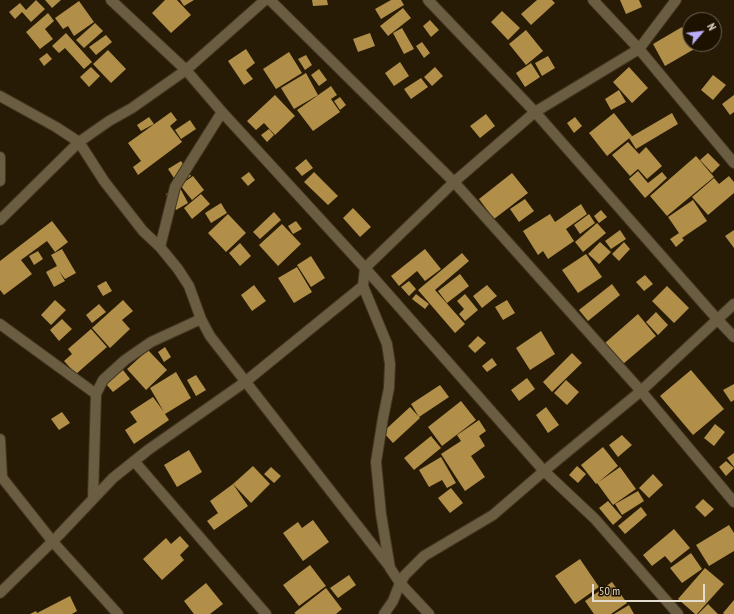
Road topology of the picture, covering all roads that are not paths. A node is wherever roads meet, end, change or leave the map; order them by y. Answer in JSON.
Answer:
{"nodes":[{"id":1,"x":111,"y":0,"type":"edge"},
{"id":2,"x":265,"y":0,"type":"edge"},
{"id":3,"x":270,"y":0,"type":"edge"},
{"id":4,"x":428,"y":0,"type":"edge"},
{"id":5,"x":593,"y":0,"type":"edge"},
{"id":6,"x":676,"y":0,"type":"edge"},
{"id":7,"x":639,"y":49,"type":"junction"},
{"id":8,"x":186,"y":70,"type":"junction"},
{"id":9,"x":0,"y":96,"type":"edge"},
{"id":10,"x":222,"y":112,"type":"junction"},
{"id":11,"x":535,"y":112,"type":"junction"},
{"id":12,"x":79,"y":142,"type":"junction"},
{"id":13,"x":0,"y":156,"type":"edge"},
{"id":14,"x":734,"y":163,"type":"edge"},
{"id":15,"x":0,"y":180,"type":"edge"},
{"id":16,"x":454,"y":182,"type":"junction"},
{"id":17,"x":0,"y":220,"type":"edge"},
{"id":18,"x":160,"y":247,"type":"junction"},
{"id":19,"x":365,"y":268,"type":"junction"},
{"id":20,"x":363,"y":286,"type":"junction"},
{"id":21,"x":734,"y":304,"type":"edge"},
{"id":22,"x":201,"y":318,"type":"junction"},
{"id":23,"x":716,"y":319,"type":"junction"},
{"id":24,"x":0,"y":324,"type":"edge"},
{"id":25,"x":734,"y":337,"type":"edge"},
{"id":26,"x":245,"y":382,"type":"junction"},
{"id":27,"x":641,"y":391,"type":"junction"},
{"id":28,"x":96,"y":394,"type":"junction"},
{"id":29,"x":0,"y":439,"type":"edge"},
{"id":30,"x":134,"y":461,"type":"junction"},
{"id":31,"x":544,"y":471,"type":"junction"},
{"id":32,"x":1,"y":476,"type":"edge"},
{"id":33,"x":93,"y":499,"type":"junction"},
{"id":34,"x":734,"y":502,"type":"edge"},
{"id":35,"x":53,"y":542,"type":"junction"},
{"id":36,"x":390,"y":568,"type":"junction"},
{"id":37,"x":400,"y":583,"type":"junction"},
{"id":38,"x":0,"y":593,"type":"edge"},
{"id":39,"x":118,"y":614,"type":"edge"},
{"id":40,"x":266,"y":614,"type":"edge"},
{"id":41,"x":384,"y":614,"type":"edge"},
{"id":42,"x":429,"y":614,"type":"edge"},
{"id":43,"x":678,"y":614,"type":"edge"}],
"edges":[{"from":1,"to":8,"type":"street"},
{"from":2,"to":8,"type":"street"},
{"from":3,"to":16,"type":"street"},
{"from":4,"to":11,"type":"street"},
{"from":5,"to":7,"type":"street"},
{"from":6,"to":7,"type":"street"},
{"from":7,"to":11,"type":"street"},
{"from":7,"to":14,"type":"street"},
{"from":8,"to":10,"type":"street"},
{"from":8,"to":12,"type":"street"},
{"from":9,"to":12,"type":"street"},
{"from":10,"to":18,"type":"street"},
{"from":10,"to":19,"type":"street"},
{"from":11,"to":16,"type":"street"},
{"from":11,"to":23,"type":"street"},
{"from":12,"to":17,"type":"street"},
{"from":12,"to":18,"type":"street"},
{"from":13,"to":15,"type":"street"},
{"from":16,"to":19,"type":"street"},
{"from":16,"to":27,"type":"street"},
{"from":18,"to":22,"type":"street"},
{"from":19,"to":20,"type":"street"},
{"from":19,"to":31,"type":"street"},
{"from":20,"to":26,"type":"street"},
{"from":20,"to":36,"type":"street"},
{"from":21,"to":23,"type":"street"},
{"from":22,"to":26,"type":"street"},
{"from":22,"to":28,"type":"street"},
{"from":23,"to":25,"type":"street"},
{"from":23,"to":27,"type":"street"},
{"from":24,"to":28,"type":"street"},
{"from":26,"to":30,"type":"street"},
{"from":26,"to":36,"type":"street"},
{"from":27,"to":31,"type":"street"},
{"from":27,"to":34,"type":"street"},
{"from":28,"to":33,"type":"street"},
{"from":29,"to":32,"type":"street"},
{"from":30,"to":33,"type":"street"},
{"from":30,"to":40,"type":"street"},
{"from":31,"to":37,"type":"street"},
{"from":31,"to":43,"type":"street"},
{"from":32,"to":35,"type":"street"},
{"from":33,"to":35,"type":"street"},
{"from":35,"to":38,"type":"street"},
{"from":35,"to":39,"type":"street"},
{"from":36,"to":37,"type":"street"},
{"from":37,"to":41,"type":"street"},
{"from":37,"to":42,"type":"street"}]}
